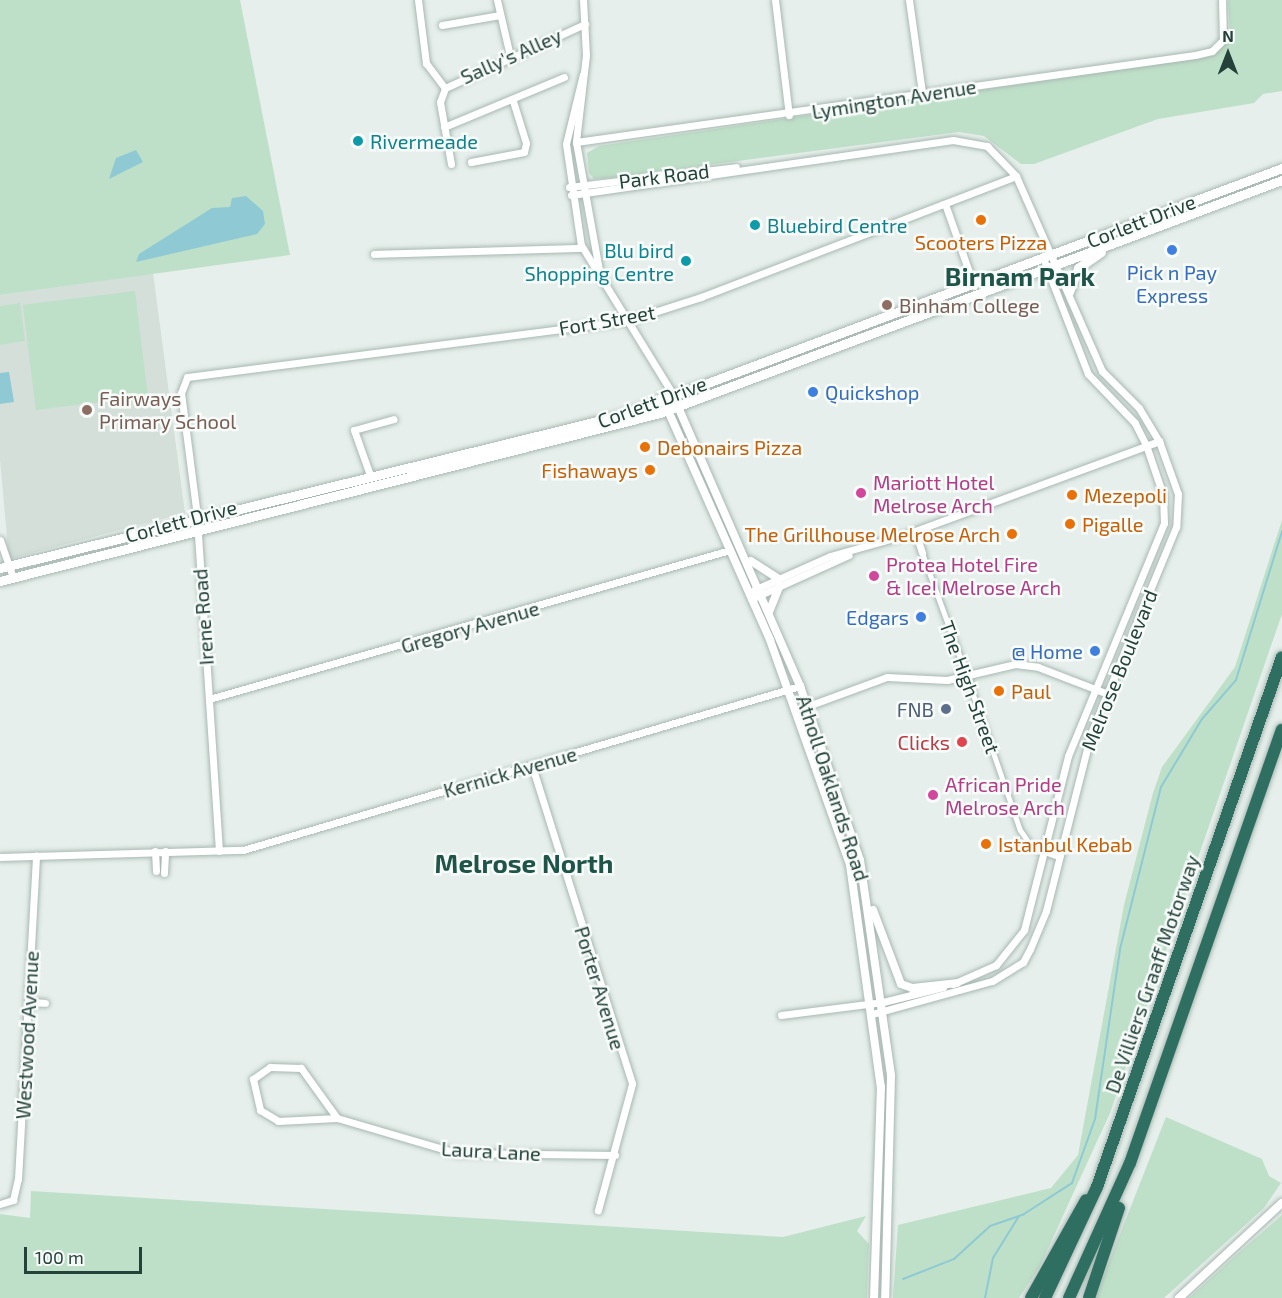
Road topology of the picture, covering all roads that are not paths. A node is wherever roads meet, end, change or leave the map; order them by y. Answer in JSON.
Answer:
{"nodes":[{"id":1,"x":418,"y":0,"type":"edge"},
{"id":2,"x":497,"y":0,"type":"edge"},
{"id":3,"x":584,"y":0,"type":"edge"},
{"id":4,"x":775,"y":0,"type":"edge"},
{"id":5,"x":909,"y":0,"type":"edge"},
{"id":6,"x":1222,"y":0,"type":"edge"},
{"id":7,"x":500,"y":15,"type":"junction"},
{"id":8,"x":585,"y":24,"type":"junction"},
{"id":9,"x":442,"y":25,"type":"dead end"},
{"id":10,"x":510,"y":56,"type":"junction"},
{"id":11,"x":583,"y":74,"type":"junction"},
{"id":12,"x":564,"y":77,"type":"dead end"},
{"id":13,"x":445,"y":88,"type":"junction"},
{"id":14,"x":922,"y":93,"type":"junction"},
{"id":15,"x":513,"y":101,"type":"junction"},
{"id":16,"x":789,"y":115,"type":"junction"},
{"id":17,"x":444,"y":128,"type":"junction"},
{"id":18,"x":576,"y":142,"type":"junction"},
{"id":19,"x":471,"y":162,"type":"dead end"},
{"id":20,"x":451,"y":164,"type":"dead end"},
{"id":21,"x":760,"y":166,"type":"junction"},
{"id":22,"x":1282,"y":168,"type":"edge"},
{"id":23,"x":1016,"y":176,"type":"junction"},
{"id":24,"x":1282,"y":180,"type":"edge"},
{"id":25,"x":583,"y":185,"type":"junction"},
{"id":26,"x":569,"y":187,"type":"junction"},
{"id":27,"x":584,"y":194,"type":"junction"},
{"id":28,"x":571,"y":195,"type":"junction"},
{"id":29,"x":945,"y":204,"type":"junction"},
{"id":30,"x":1113,"y":244,"type":"junction"},
{"id":31,"x":1044,"y":246,"type":"junction"},
{"id":32,"x":582,"y":248,"type":"junction"},
{"id":33,"x":374,"y":254,"type":"dead end"},
{"id":34,"x":1055,"y":259,"type":"junction"},
{"id":35,"x":1045,"y":263,"type":"junction"},
{"id":36,"x":602,"y":283,"type":"junction"},
{"id":37,"x":974,"y":286,"type":"junction"},
{"id":38,"x":1069,"y":292,"type":"junction"},
{"id":39,"x":626,"y":321,"type":"junction"},
{"id":40,"x":659,"y":380,"type":"junction"},
{"id":41,"x":181,"y":384,"type":"joint"},
{"id":42,"x":672,"y":393,"type":"junction"},
{"id":43,"x":662,"y":397,"type":"junction"},
{"id":44,"x":678,"y":406,"type":"junction"},
{"id":45,"x":668,"y":410,"type":"junction"},
{"id":46,"x":394,"y":419,"type":"dead end"},
{"id":47,"x":1159,"y":441,"type":"junction"},
{"id":48,"x":1146,"y":445,"type":"junction"},
{"id":49,"x":370,"y":475,"type":"junction"},
{"id":50,"x":715,"y":482,"type":"junction"},
{"id":51,"x":712,"y":507,"type":"junction"},
{"id":52,"x":197,"y":516,"type":"junction"},
{"id":53,"x":198,"y":529,"type":"junction"},
{"id":54,"x":915,"y":531,"type":"junction"},
{"id":55,"x":0,"y":540,"type":"edge"},
{"id":56,"x":730,"y":550,"type":"junction"},
{"id":57,"x":746,"y":553,"type":"junction"},
{"id":58,"x":922,"y":553,"type":"joint"},
{"id":59,"x":4,"y":567,"type":"edge"},
{"id":60,"x":13,"y":577,"type":"junction"},
{"id":61,"x":0,"y":581,"type":"edge"},
{"id":62,"x":779,"y":583,"type":"junction"},
{"id":63,"x":760,"y":591,"type":"junction"},
{"id":64,"x":750,"y":596,"type":"junction"},
{"id":65,"x":769,"y":612,"type":"junction"},
{"id":66,"x":1282,"y":657,"type":"edge"},
{"id":67,"x":962,"y":663,"type":"joint"},
{"id":68,"x":966,"y":675,"type":"junction"},
{"id":69,"x":800,"y":686,"type":"junction"},
{"id":70,"x":970,"y":686,"type":"joint"},
{"id":71,"x":1096,"y":689,"type":"junction"},
{"id":72,"x":789,"y":690,"type":"junction"},
{"id":73,"x":1108,"y":694,"type":"junction"},
{"id":74,"x":209,"y":699,"type":"junction"},
{"id":75,"x":808,"y":706,"type":"junction"},
{"id":76,"x":1282,"y":730,"type":"edge"},
{"id":77,"x":531,"y":766,"type":"junction"},
{"id":78,"x":1031,"y":846,"type":"joint"},
{"id":79,"x":155,"y":851,"type":"junction"},
{"id":80,"x":165,"y":851,"type":"junction"},
{"id":81,"x":219,"y":851,"type":"junction"},
{"id":82,"x":1043,"y":853,"type":"junction"},
{"id":83,"x":36,"y":855,"type":"junction"},
{"id":84,"x":0,"y":856,"type":"edge"},
{"id":85,"x":1058,"y":856,"type":"junction"},
{"id":86,"x":867,"y":893,"type":"junction"},
{"id":87,"x":957,"y":983,"type":"junction"},
{"id":88,"x":28,"y":1002,"type":"junction"},
{"id":89,"x":883,"y":1002,"type":"junction"},
{"id":90,"x":45,"y":1003,"type":"dead end"},
{"id":91,"x":871,"y":1003,"type":"junction"},
{"id":92,"x":885,"y":1011,"type":"junction"},
{"id":93,"x":872,"y":1014,"type":"junction"},
{"id":94,"x":781,"y":1015,"type":"dead end"},
{"id":95,"x":337,"y":1118,"type":"junction"},
{"id":96,"x":615,"y":1155,"type":"junction"},
{"id":97,"x":1130,"y":1163,"type":"junction"},
{"id":98,"x":1097,"y":1188,"type":"junction"},
{"id":99,"x":1282,"y":1203,"type":"edge"},
{"id":100,"x":0,"y":1204,"type":"edge"},
{"id":101,"x":598,"y":1210,"type":"dead end"},
{"id":102,"x":874,"y":1298,"type":"edge"},
{"id":103,"x":885,"y":1298,"type":"edge"},
{"id":104,"x":1031,"y":1298,"type":"edge"},
{"id":105,"x":1045,"y":1298,"type":"edge"},
{"id":106,"x":1069,"y":1298,"type":"edge"},
{"id":107,"x":1089,"y":1298,"type":"edge"},
{"id":108,"x":1179,"y":1298,"type":"edge"}],
"edges":[{"from":1,"to":13,"type":"street"},
{"from":2,"to":7,"type":"street"},
{"from":3,"to":8,"type":"street","name":"Atholl Oaklands Road"},
{"from":4,"to":16,"type":"street"},
{"from":5,"to":14,"type":"street"},
{"from":6,"to":14,"type":"street","name":"Lymington Avenue"},
{"from":7,"to":9,"type":"street"},
{"from":7,"to":10,"type":"street"},
{"from":8,"to":10,"type":"street","name":"Sally's Alley"},
{"from":8,"to":11,"type":"street","name":"Atholl Oaklands Road"},
{"from":10,"to":13,"type":"street","name":"Sally's Alley"},
{"from":11,"to":18,"type":"street","name":"Atholl Oaklands Road"},
{"from":11,"to":26,"type":"street","name":"Atholl Oaklands Road"},
{"from":12,"to":15,"type":"street"},
{"from":13,"to":17,"type":"street","name":"Sally's Alley"},
{"from":14,"to":16,"type":"street","name":"Lymington Avenue"},
{"from":15,"to":17,"type":"street"},
{"from":15,"to":19,"type":"street"},
{"from":16,"to":18,"type":"street","name":"Lymington Avenue"},
{"from":17,"to":20,"type":"street","name":"Sally's Alley"},
{"from":18,"to":25,"type":"street","name":"Atholl Oaklands Road"},
{"from":21,"to":23,"type":"street","name":"Park Road"},
{"from":21,"to":25,"type":"street","name":"Park Road"},
{"from":21,"to":27,"type":"street","name":"Park Road"},
{"from":22,"to":34,"type":"main road","name":"Corlett Drive"},
{"from":23,"to":29,"type":"street","name":"Fort Street"},
{"from":23,"to":31,"type":"street","name":"Park Road"},
{"from":24,"to":30,"type":"main road","name":"Corlett Drive"},
{"from":25,"to":26,"type":"street","name":"Park Road"},
{"from":25,"to":27,"type":"street","name":"Atholl Oaklands Road"},
{"from":26,"to":28,"type":"street","name":"Atholl Oaklands Road"},
{"from":27,"to":28,"type":"street","name":"Park Road"},
{"from":27,"to":36,"type":"street","name":"Atholl Oaklands Road"},
{"from":28,"to":32,"type":"street","name":"Atholl Oaklands Road"},
{"from":29,"to":37,"type":"street"},
{"from":29,"to":39,"type":"street","name":"Fort Street"},
{"from":30,"to":34,"type":"main road","name":"Corlett Drive"},
{"from":30,"to":38,"type":"main road"},
{"from":31,"to":34,"type":"street"},
{"from":31,"to":35,"type":"street"},
{"from":32,"to":33,"type":"street"},
{"from":32,"to":36,"type":"street","name":"Atholl Oaklands Road"},
{"from":34,"to":35,"type":"main road","name":"Corlett Drive"},
{"from":34,"to":38,"type":"street","name":"Melrose Boulevard"},
{"from":35,"to":37,"type":"main road","name":"Corlett Drive"},
{"from":35,"to":44,"type":"main road","name":"Corlett Drive"},
{"from":35,"to":48,"type":"street","name":"Melrose Boulevard"},
{"from":36,"to":39,"type":"street","name":"Atholl Oaklands Road"},
{"from":37,"to":42,"type":"main road","name":"Corlett Drive"},
{"from":38,"to":47,"type":"street","name":"Melrose Boulevard"},
{"from":39,"to":40,"type":"street","name":"Atholl Oaklands Road"},
{"from":39,"to":41,"type":"street","name":"Fort Street"},
{"from":40,"to":42,"type":"street","name":"Atholl Oaklands Road"},
{"from":40,"to":43,"type":"street","name":"Atholl Oaklands Road"},
{"from":41,"to":52,"type":"street","name":"Irene Road"},
{"from":42,"to":43,"type":"main road","name":"Corlett Drive"},
{"from":42,"to":44,"type":"street","name":"Atholl Oaklands Road"},
{"from":43,"to":45,"type":"street","name":"Atholl Oaklands Road"},
{"from":43,"to":49,"type":"main road","name":"Corlett Drive"},
{"from":44,"to":45,"type":"main road","name":"Corlett Drive"},
{"from":44,"to":50,"type":"street","name":"Atholl Oaklands Road"},
{"from":45,"to":51,"type":"street","name":"Atholl Oaklands Road"},
{"from":45,"to":53,"type":"main road","name":"Corlett Drive"},
{"from":46,"to":49,"type":"street"},
{"from":47,"to":48,"type":"street"},
{"from":47,"to":73,"type":"street","name":"Melrose Boulevard"},
{"from":48,"to":54,"type":"street"},
{"from":48,"to":71,"type":"street","name":"Melrose Boulevard"},
{"from":49,"to":52,"type":"main road","name":"Corlett Drive"},
{"from":50,"to":51,"type":"street"},
{"from":50,"to":57,"type":"street","name":"Atholl Oaklands Road"},
{"from":51,"to":56,"type":"street","name":"Atholl Oaklands Road"},
{"from":52,"to":53,"type":"street","name":"Irene Road"},
{"from":52,"to":59,"type":"main road","name":"Corlett Drive"},
{"from":53,"to":60,"type":"main road","name":"Corlett Drive"},
{"from":53,"to":74,"type":"street","name":"Irene Road"},
{"from":54,"to":58,"type":"street","name":"The High Street"},
{"from":54,"to":62,"type":"street"},
{"from":55,"to":59,"type":"street"},
{"from":56,"to":64,"type":"street","name":"Atholl Oaklands Road"},
{"from":56,"to":74,"type":"street","name":"Gregory Avenue"},
{"from":57,"to":62,"type":"street"},
{"from":57,"to":63,"type":"street","name":"Atholl Oaklands Road"},
{"from":58,"to":67,"type":"street","name":"The High Street"},
{"from":59,"to":60,"type":"street"},
{"from":60,"to":61,"type":"main road","name":"Corlett Drive"},
{"from":62,"to":63,"type":"street"},
{"from":62,"to":65,"type":"street"},
{"from":63,"to":64,"type":"street"},
{"from":63,"to":65,"type":"street","name":"Atholl Oaklands Road"},
{"from":64,"to":72,"type":"street","name":"Atholl Oaklands Road"},
{"from":65,"to":69,"type":"street","name":"Atholl Oaklands Road"},
{"from":66,"to":98,"type":"highway","name":"De Villiers Graaff Motorway"},
{"from":67,"to":68,"type":"street","name":"The High Street"},
{"from":68,"to":70,"type":"street","name":"The High Street"},
{"from":68,"to":71,"type":"street"},
{"from":68,"to":75,"type":"street"},
{"from":69,"to":72,"type":"street","name":"Kernick Avenue"},
{"from":69,"to":75,"type":"street","name":"Atholl Oaklands Road"},
{"from":70,"to":78,"type":"street","name":"The High Street"},
{"from":71,"to":73,"type":"street"},
{"from":71,"to":82,"type":"street","name":"Melrose Boulevard"},
{"from":72,"to":77,"type":"street","name":"Kernick Avenue"},
{"from":72,"to":91,"type":"street","name":"Atholl Oaklands Road"},
{"from":73,"to":85,"type":"street","name":"Melrose Boulevard"},
{"from":74,"to":81,"type":"street","name":"Irene Road"},
{"from":75,"to":86,"type":"street","name":"Atholl Oaklands Road"},
{"from":76,"to":97,"type":"highway"},
{"from":77,"to":81,"type":"street","name":"Kernick Avenue"},
{"from":77,"to":96,"type":"street","name":"Porter Avenue"},
{"from":78,"to":82,"type":"street","name":"The High Street"},
{"from":79,"to":80,"type":"street","name":"Kernick Avenue"},
{"from":79,"to":80,"type":"street"},
{"from":79,"to":83,"type":"street","name":"Kernick Avenue"},
{"from":80,"to":81,"type":"street","name":"Kernick Avenue"},
{"from":82,"to":85,"type":"street","name":"The High Street"},
{"from":82,"to":87,"type":"street","name":"Melrose Boulevard"},
{"from":83,"to":84,"type":"street","name":"Kernick Avenue"},
{"from":83,"to":88,"type":"street","name":"Westwood Avenue"},
{"from":85,"to":92,"type":"street","name":"Melrose Boulevard"},
{"from":86,"to":87,"type":"street"},
{"from":86,"to":89,"type":"street","name":"Atholl Oaklands Road"},
{"from":87,"to":89,"type":"street","name":"Melrose Boulevard"},
{"from":88,"to":90,"type":"street"},
{"from":88,"to":100,"type":"street","name":"Westwood Avenue"},
{"from":89,"to":91,"type":"street","name":"Melrose Boulevard"},
{"from":89,"to":92,"type":"street","name":"Atholl Oaklands Road"},
{"from":91,"to":93,"type":"street","name":"Atholl Oaklands Road"},
{"from":91,"to":94,"type":"street","name":"Melrose Boulevard"},
{"from":92,"to":93,"type":"street","name":"Melrose Boulevard"},
{"from":92,"to":103,"type":"street","name":"Atholl Oaklands Road"},
{"from":93,"to":102,"type":"street","name":"Atholl Oaklands Road"},
{"from":95,"to":95,"type":"street","name":"Laura Lane"},
{"from":95,"to":96,"type":"street","name":"Laura Lane"},
{"from":96,"to":101,"type":"street","name":"Porter Avenue"},
{"from":97,"to":106,"type":"highway"},
{"from":97,"to":107,"type":"highway"},
{"from":98,"to":104,"type":"highway"},
{"from":98,"to":105,"type":"highway","name":"De Villiers Graaff Motorway"},
{"from":99,"to":108,"type":"street"}]}
